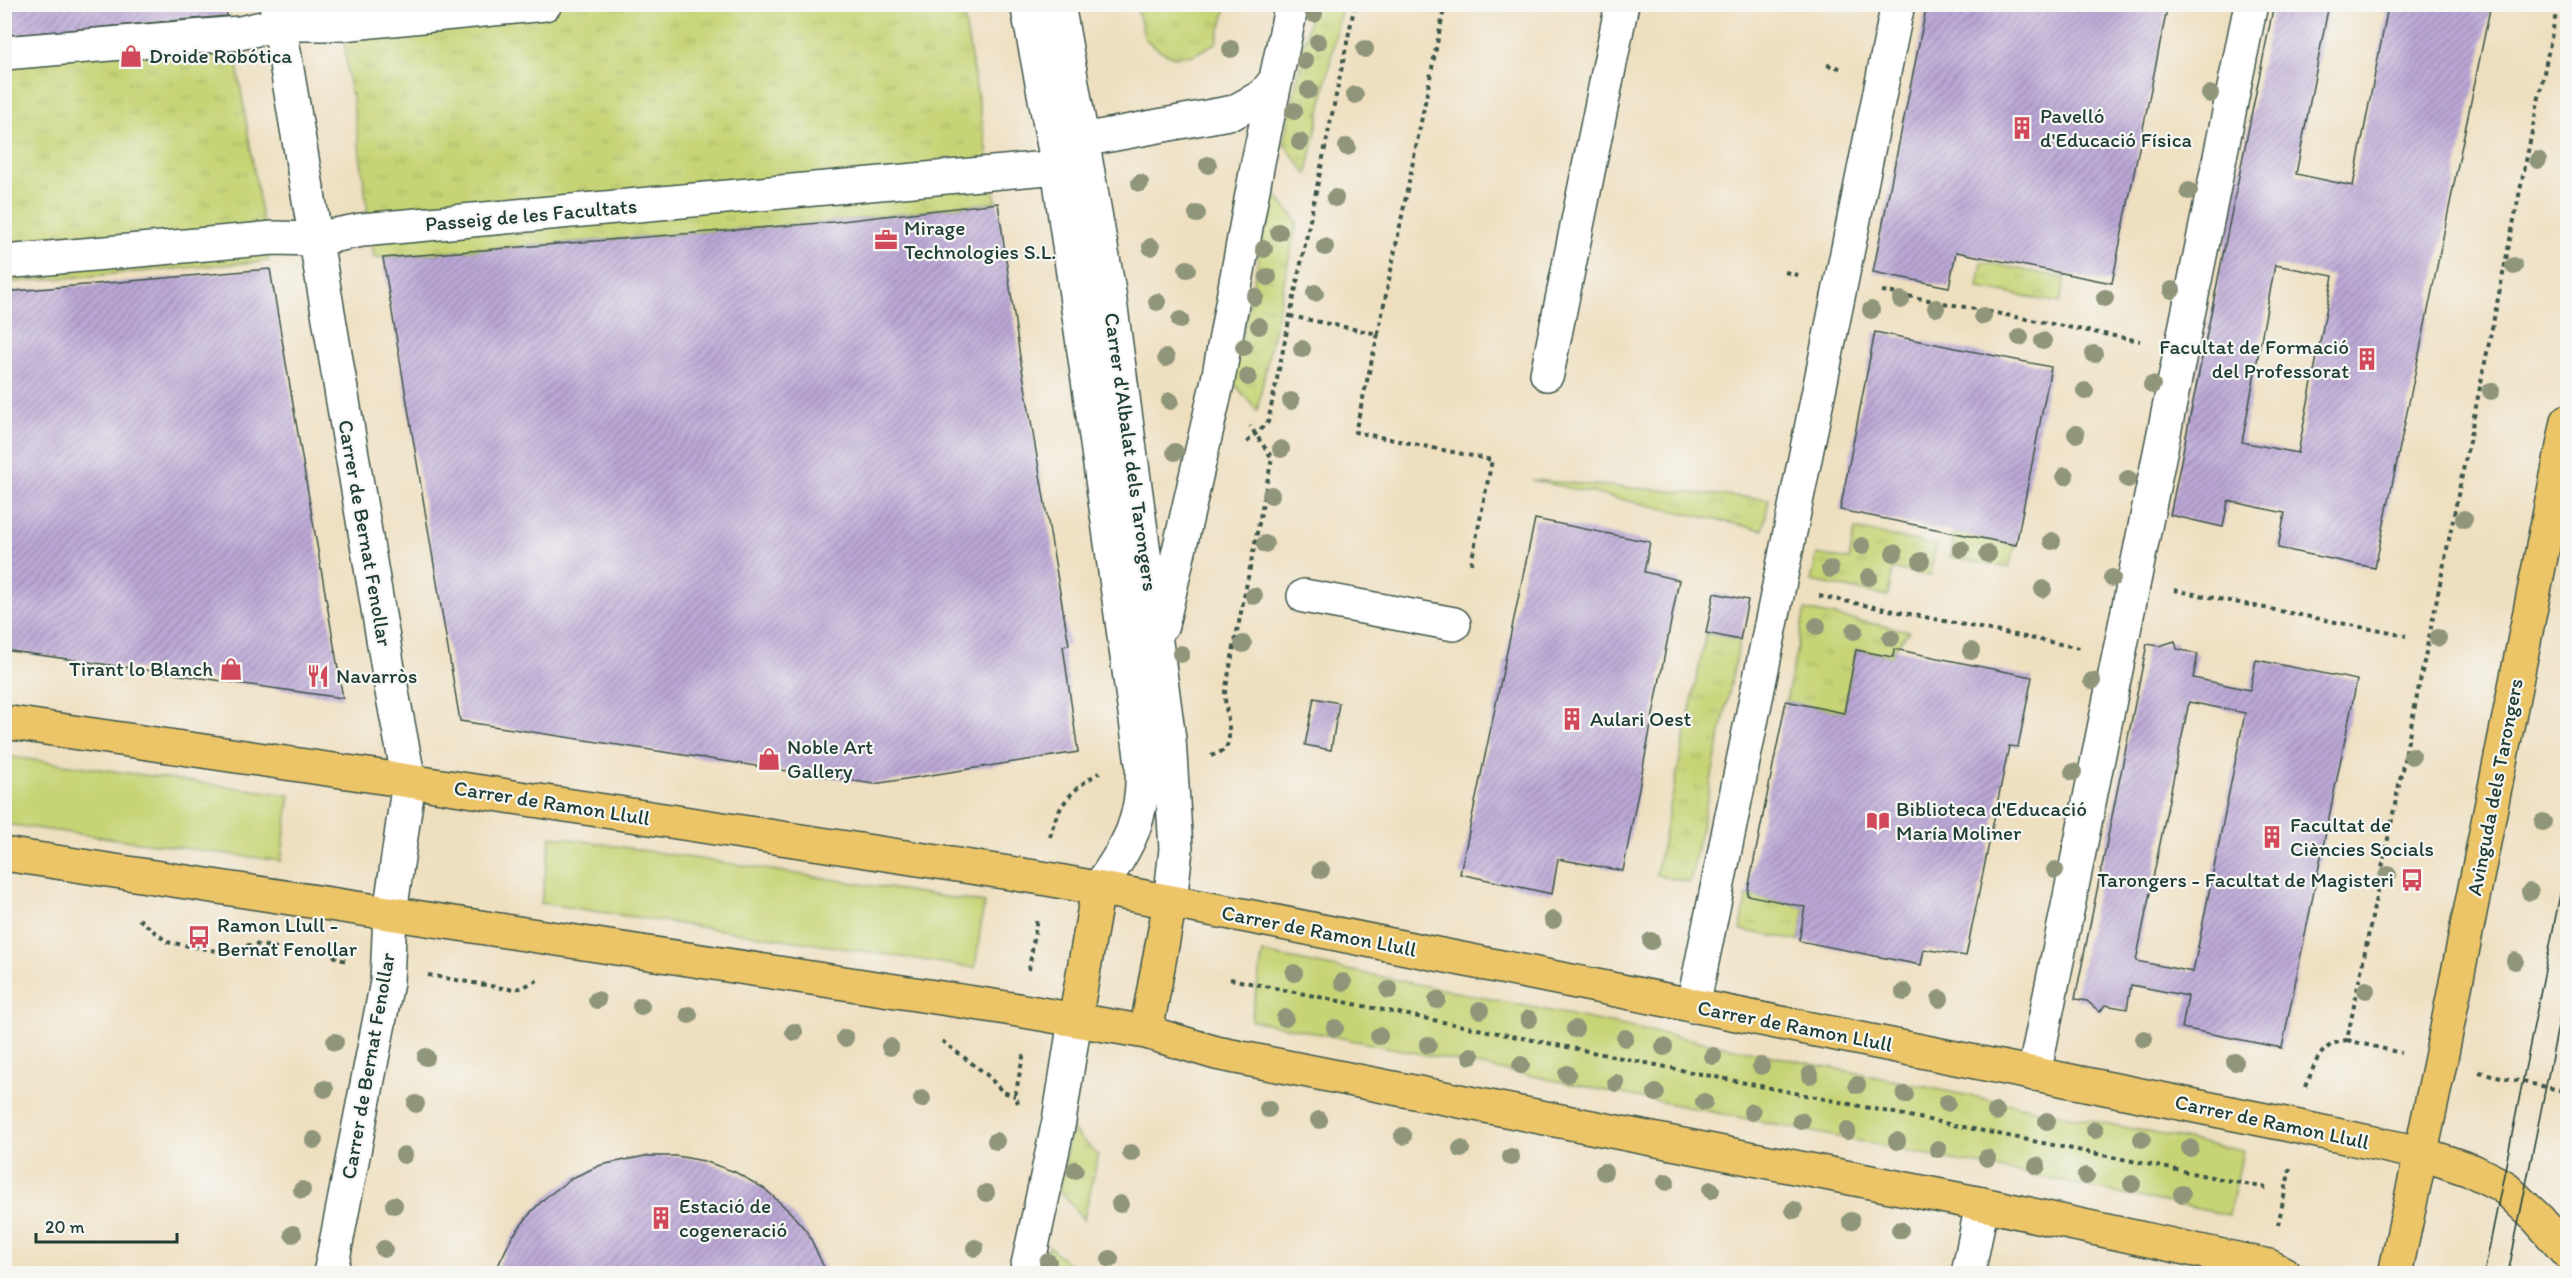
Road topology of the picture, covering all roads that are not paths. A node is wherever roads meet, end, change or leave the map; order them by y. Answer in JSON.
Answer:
{"nodes":[{"id":1,"x":544,"y":4,"type":"edge"},
{"id":2,"x":1027,"y":4,"type":"edge"},
{"id":3,"x":1058,"y":4,"type":"edge"},
{"id":4,"x":1292,"y":4,"type":"edge"},
{"id":5,"x":1622,"y":4,"type":"edge"},
{"id":6,"x":1898,"y":4,"type":"edge"},
{"id":7,"x":2251,"y":4,"type":"edge"},
{"id":8,"x":278,"y":14,"type":"edge"},
{"id":9,"x":4,"y":53,"type":"edge"},
{"id":10,"x":1276,"y":80,"type":"junction"},
{"id":11,"x":1065,"y":151,"type":"junction"},
{"id":12,"x":315,"y":239,"type":"junction"},
{"id":13,"x":4,"y":262,"type":"edge"},
{"id":14,"x":1547,"y":374,"type":"dead end"},
{"id":15,"x":2568,"y":421,"type":"edge"},
{"id":16,"x":1305,"y":596,"type":"dead end"},
{"id":17,"x":1454,"y":624,"type":"dead end"},
{"id":18,"x":1157,"y":645,"type":"junction"},
{"id":19,"x":4,"y":722,"type":"edge"},
{"id":20,"x":409,"y":781,"type":"junction"},
{"id":21,"x":4,"y":854,"type":"edge"},
{"id":22,"x":1098,"y":890,"type":"junction"},
{"id":23,"x":1170,"y":902,"type":"junction"},
{"id":24,"x":390,"y":913,"type":"junction"},
{"id":25,"x":1693,"y":1006,"type":"junction"},
{"id":26,"x":1075,"y":1020,"type":"junction"},
{"id":27,"x":1146,"y":1032,"type":"junction"},
{"id":28,"x":2034,"y":1074,"type":"junction"},
{"id":29,"x":2420,"y":1153,"type":"junction"},
{"id":30,"x":1983,"y":1204,"type":"junction"},
{"id":31,"x":2568,"y":1253,"type":"edge"},
{"id":32,"x":2277,"y":1270,"type":"edge"},
{"id":33,"x":330,"y":1274,"type":"edge"},
{"id":34,"x":1026,"y":1274,"type":"edge"},
{"id":35,"x":1968,"y":1274,"type":"edge"},
{"id":36,"x":2395,"y":1274,"type":"edge"}],
"edges":[{"from":1,"to":8,"type":"street"},
{"from":2,"to":11,"type":"street","name":"Carrer d'Albalat dels Tarongers"},
{"from":3,"to":11,"type":"street","name":"Carrer d'Albalat dels Tarongers"},
{"from":4,"to":10,"type":"street"},
{"from":5,"to":14,"type":"street"},
{"from":6,"to":25,"type":"street"},
{"from":7,"to":28,"type":"street"},
{"from":8,"to":9,"type":"street"},
{"from":8,"to":12,"type":"street","name":"Carrer de Bernat Fenollar"},
{"from":10,"to":11,"type":"street","name":"Passeig de les Facultats"},
{"from":10,"to":18,"type":"street"},
{"from":11,"to":12,"type":"street","name":"Passeig de les Facultats"},
{"from":11,"to":18,"type":"street","name":"Carrer d'Albalat dels Tarongers"},
{"from":11,"to":22,"type":"street","name":"Carrer d'Albalat dels Tarongers"},
{"from":12,"to":13,"type":"street","name":"Passeig de les Facultats"},
{"from":12,"to":20,"type":"street","name":"Carrer de Bernat Fenollar"},
{"from":15,"to":29,"type":"main road","name":"Avinguda dels Tarongers"},
{"from":16,"to":17,"type":"street"},
{"from":18,"to":23,"type":"street","name":"Carrer d'Albalat dels Tarongers"},
{"from":19,"to":20,"type":"main road","name":"Carrer de Ramon Llull"},
{"from":20,"to":22,"type":"main road","name":"Carrer de Ramon Llull"},
{"from":20,"to":24,"type":"street","name":"Carrer de Bernat Fenollar"},
{"from":21,"to":24,"type":"main road"},
{"from":22,"to":23,"type":"main road","name":"Carrer de Ramon Llull"},
{"from":22,"to":26,"type":"main road"},
{"from":23,"to":25,"type":"main road","name":"Carrer de Ramon Llull"},
{"from":23,"to":27,"type":"main road"},
{"from":24,"to":26,"type":"main road"},
{"from":24,"to":33,"type":"street","name":"Carrer de Bernat Fenollar"},
{"from":25,"to":28,"type":"main road","name":"Carrer de Ramon Llull"},
{"from":26,"to":27,"type":"main road"},
{"from":26,"to":34,"type":"street"},
{"from":27,"to":30,"type":"main road"},
{"from":28,"to":29,"type":"main road","name":"Carrer de Ramon Llull"},
{"from":29,"to":31,"type":"main road"},
{"from":29,"to":36,"type":"main road","name":"Avinguda dels Tarongers"},
{"from":30,"to":32,"type":"main road"},
{"from":30,"to":35,"type":"street"}]}
